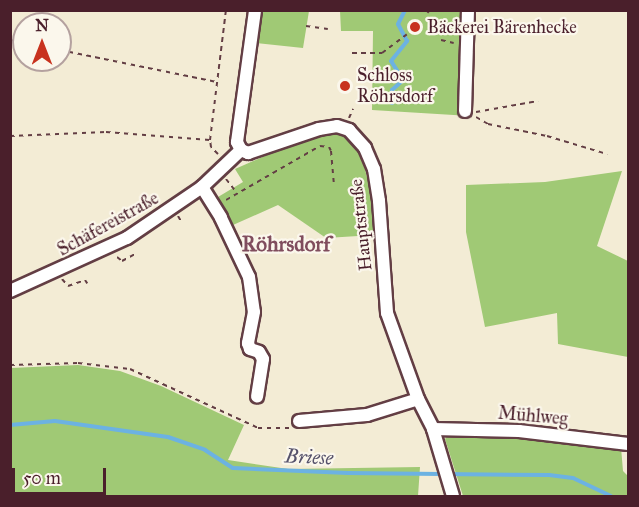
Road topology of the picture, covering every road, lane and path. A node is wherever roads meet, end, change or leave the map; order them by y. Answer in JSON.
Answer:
{"nodes":[{"id":1,"x":226,"y":10,"type":"edge"},
{"id":2,"x":255,"y":10,"type":"edge"},
{"id":3,"x":468,"y":10,"type":"edge"},
{"id":4,"x":306,"y":26,"type":"dead end"},
{"id":5,"x":328,"y":29,"type":"dead end"},
{"id":6,"x":407,"y":34,"type":"dead end"},
{"id":7,"x":441,"y":40,"type":"dead end"},
{"id":8,"x":454,"y":42,"type":"dead end"},
{"id":9,"x":72,"y":52,"type":"edge"},
{"id":10,"x":352,"y":53,"type":"dead end"},
{"id":11,"x":217,"y":82,"type":"junction"},
{"id":12,"x":345,"y":86,"type":"dead end"},
{"id":13,"x":353,"y":87,"type":"dead end"},
{"id":14,"x":538,"y":101,"type":"dead end"},
{"id":15,"x":465,"y":111,"type":"dead end"},
{"id":16,"x":483,"y":112,"type":"dead end"},
{"id":17,"x":488,"y":124,"type":"dead end"},
{"id":18,"x":10,"y":136,"type":"edge"},
{"id":19,"x":210,"y":140,"type":"junction"},
{"id":20,"x":331,"y":140,"type":"dead end"},
{"id":21,"x":329,"y":147,"type":"junction"},
{"id":22,"x":241,"y":150,"type":"junction"},
{"id":23,"x":607,"y":154,"type":"dead end"},
{"id":24,"x":230,"y":163,"type":"junction"},
{"id":25,"x":202,"y":187,"type":"junction"},
{"id":26,"x":233,"y":187,"type":"dead end"},
{"id":27,"x":334,"y":187,"type":"dead end"},
{"id":28,"x":237,"y":193,"type":"junction"},
{"id":29,"x":212,"y":203,"type":"junction"},
{"id":30,"x":132,"y":249,"type":"dead end"},
{"id":31,"x":122,"y":261,"type":"dead end"},
{"id":32,"x":58,"y":272,"type":"junction"},
{"id":33,"x":86,"y":280,"type":"dead end"},
{"id":34,"x":10,"y":291,"type":"edge"},
{"id":35,"x":10,"y":365,"type":"edge"},
{"id":36,"x":257,"y":397,"type":"dead end"},
{"id":37,"x":418,"y":399,"type":"junction"},
{"id":38,"x":299,"y":421,"type":"joint"},
{"id":39,"x":434,"y":429,"type":"junction"},
{"id":40,"x":628,"y":444,"type":"edge"},
{"id":41,"x":453,"y":496,"type":"edge"}],
"edges":[{"from":1,"to":11,"type":"path"},
{"from":2,"to":22,"type":"street"},
{"from":3,"to":15,"type":"street"},
{"from":4,"to":5,"type":"path"},
{"from":6,"to":10,"type":"path"},
{"from":7,"to":8,"type":"path"},
{"from":9,"to":11,"type":"path"},
{"from":11,"to":19,"type":"path"},
{"from":12,"to":13,"type":"path"},
{"from":14,"to":16,"type":"path"},
{"from":17,"to":23,"type":"path"},
{"from":18,"to":19,"type":"path"},
{"from":19,"to":24,"type":"path"},
{"from":20,"to":21,"type":"path"},
{"from":21,"to":27,"type":"path"},
{"from":21,"to":28,"type":"path"},
{"from":22,"to":24,"type":"street","name":"Schäfereistraße"},
{"from":22,"to":37,"type":"street","name":"Hauptstraße"},
{"from":24,"to":25,"type":"street","name":"Schäfereistraße"},
{"from":25,"to":29,"type":"street"},
{"from":25,"to":32,"type":"street","name":"Schäfereistraße"},
{"from":26,"to":28,"type":"path"},
{"from":28,"to":29,"type":"path"},
{"from":29,"to":36,"type":"street"},
{"from":30,"to":31,"type":"path"},
{"from":32,"to":33,"type":"path"},
{"from":32,"to":34,"type":"street","name":"Schäfereistraße"},
{"from":35,"to":38,"type":"path"},
{"from":37,"to":38,"type":"street"},
{"from":37,"to":39,"type":"street","name":"Hauptstraße"},
{"from":39,"to":40,"type":"street","name":"Mühlweg"},
{"from":39,"to":41,"type":"street","name":"Hauptstraße"}]}
